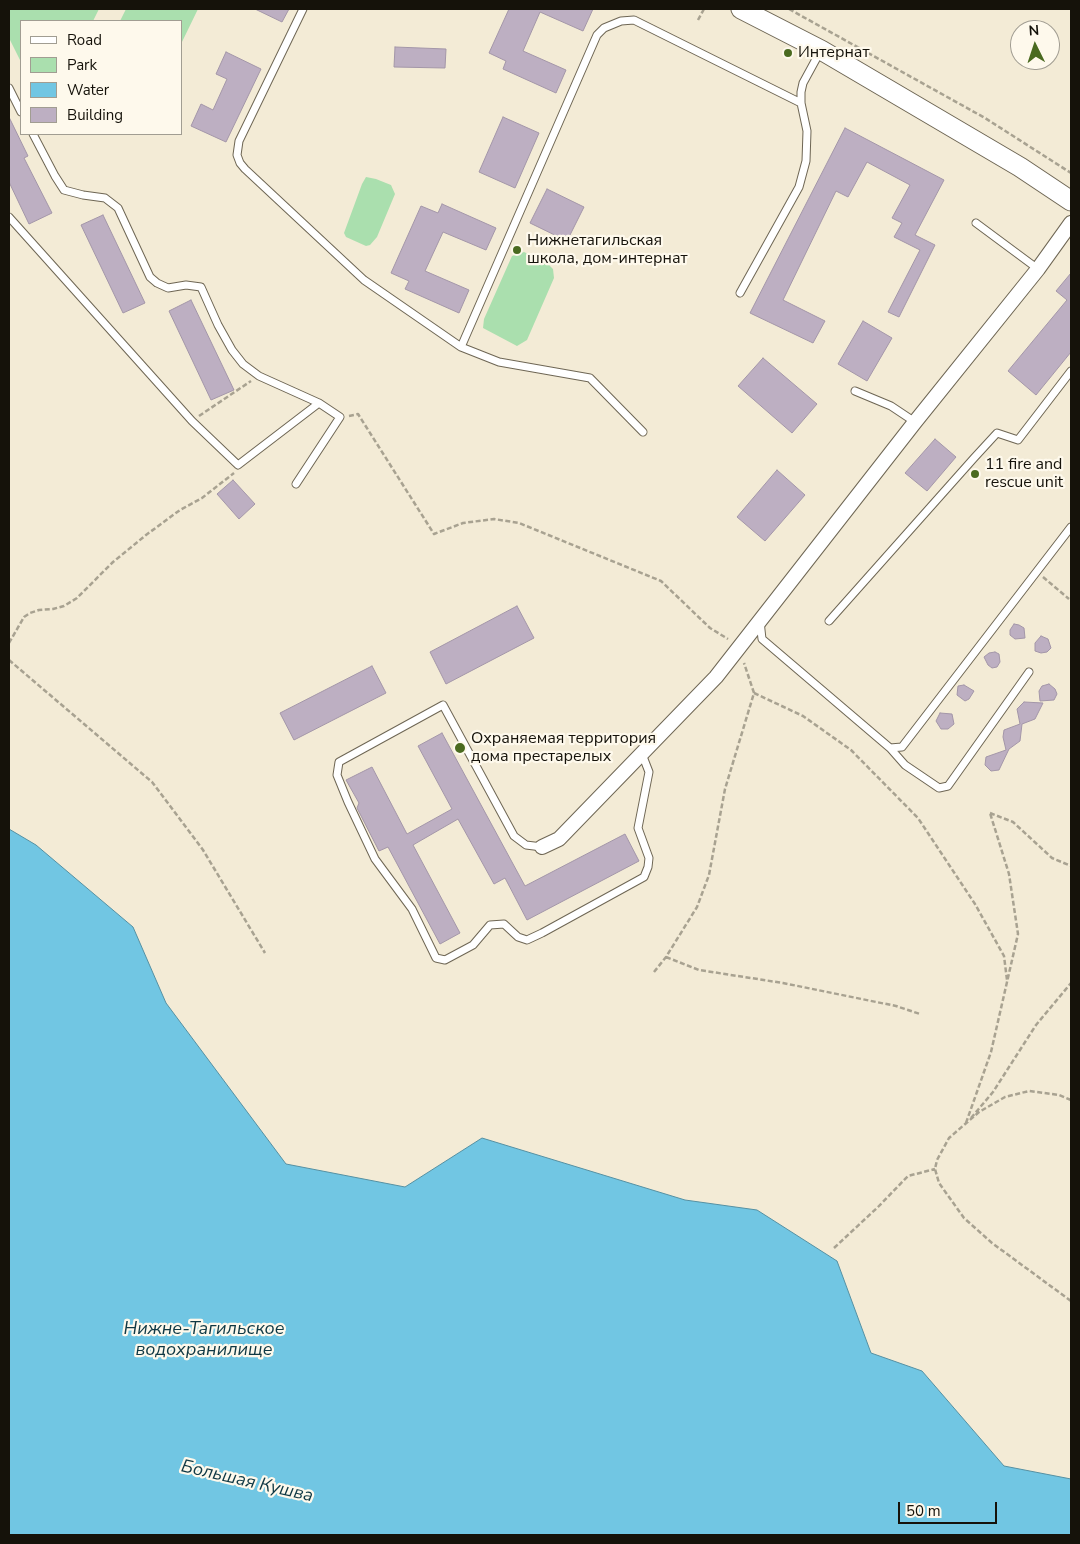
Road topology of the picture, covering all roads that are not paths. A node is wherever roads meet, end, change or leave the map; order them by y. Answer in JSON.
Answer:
{"nodes":[{"id":1,"x":302,"y":9,"type":"edge"},
{"id":2,"x":741,"y":9,"type":"edge"},
{"id":3,"x":821,"y":50,"type":"junction"},
{"id":4,"x":9,"y":88,"type":"edge"},
{"id":5,"x":801,"y":103,"type":"junction"},
{"id":6,"x":20,"y":110,"type":"edge"},
{"id":7,"x":34,"y":135,"type":"edge"},
{"id":8,"x":1071,"y":201,"type":"edge"},
{"id":9,"x":9,"y":217,"type":"edge"},
{"id":10,"x":976,"y":223,"type":"dead end"},
{"id":11,"x":1071,"y":223,"type":"edge"},
{"id":12,"x":1038,"y":269,"type":"junction"},
{"id":13,"x":740,"y":292,"type":"dead end"},
{"id":14,"x":461,"y":347,"type":"junction"},
{"id":15,"x":1071,"y":371,"type":"edge"},
{"id":16,"x":855,"y":391,"type":"dead end"},
{"id":17,"x":319,"y":403,"type":"junction"},
{"id":18,"x":915,"y":422,"type":"junction"},
{"id":19,"x":643,"y":432,"type":"dead end"},
{"id":20,"x":296,"y":484,"type":"dead end"},
{"id":21,"x":1071,"y":527,"type":"edge"},
{"id":22,"x":760,"y":621,"type":"junction"},
{"id":23,"x":829,"y":621,"type":"dead end"},
{"id":24,"x":1028,"y":672,"type":"dead end"},
{"id":25,"x":890,"y":748,"type":"junction"},
{"id":26,"x":642,"y":754,"type":"junction"},
{"id":27,"x":542,"y":847,"type":"joint"}],
"edges":[{"from":1,"to":14,"type":"lane"},
{"from":2,"to":3,"type":"main road"},
{"from":3,"to":5,"type":"lane"},
{"from":3,"to":8,"type":"main road"},
{"from":4,"to":6,"type":"lane"},
{"from":5,"to":13,"type":"lane"},
{"from":5,"to":14,"type":"lane"},
{"from":7,"to":17,"type":"lane"},
{"from":9,"to":17,"type":"lane"},
{"from":10,"to":12,"type":"lane"},
{"from":11,"to":12,"type":"street"},
{"from":12,"to":18,"type":"street"},
{"from":14,"to":19,"type":"lane"},
{"from":15,"to":23,"type":"lane"},
{"from":16,"to":18,"type":"lane"},
{"from":17,"to":20,"type":"lane"},
{"from":18,"to":22,"type":"street"},
{"from":21,"to":25,"type":"lane"},
{"from":22,"to":25,"type":"lane"},
{"from":22,"to":26,"type":"street"},
{"from":24,"to":25,"type":"lane"},
{"from":26,"to":27,"type":"street"},
{"from":26,"to":27,"type":"lane"}]}
